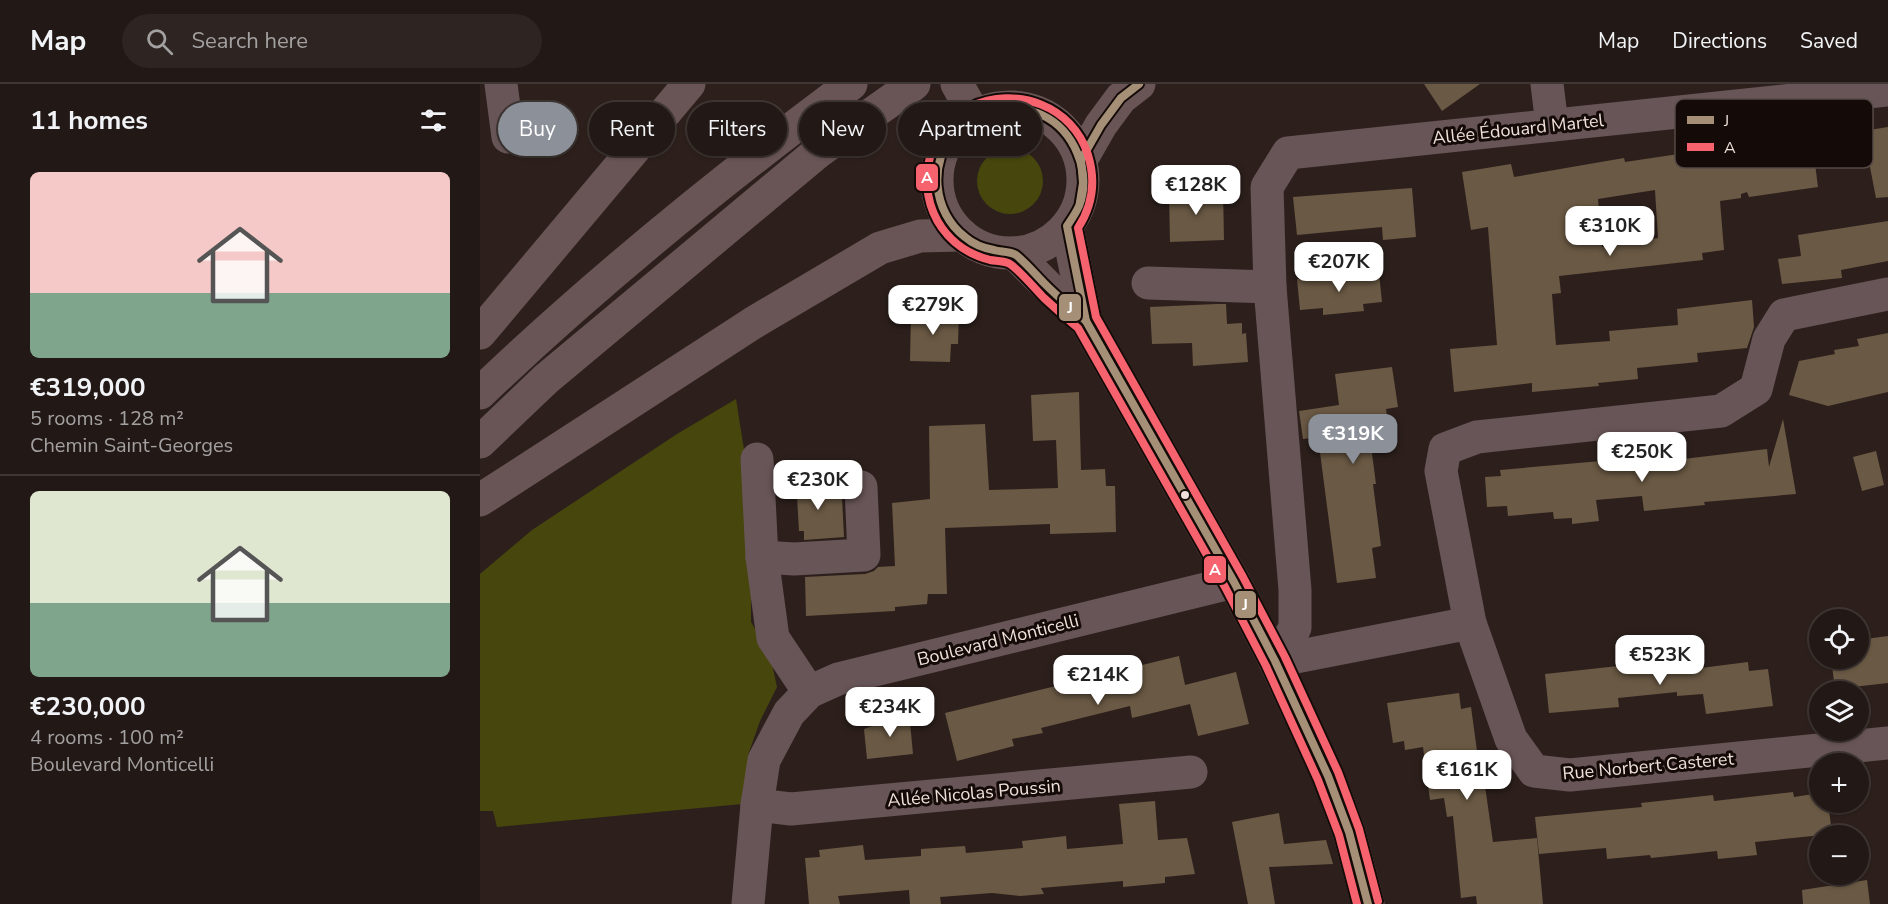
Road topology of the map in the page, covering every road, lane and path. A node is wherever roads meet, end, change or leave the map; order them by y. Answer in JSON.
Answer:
{"nodes":[{"id":1,"x":501,"y":84,"type":"edge"},
{"id":2,"x":689,"y":84,"type":"edge"},
{"id":3,"x":851,"y":84,"type":"edge"},
{"id":4,"x":915,"y":84,"type":"edge"},
{"id":5,"x":1139,"y":84,"type":"edge"},
{"id":6,"x":1547,"y":84,"type":"edge"},
{"id":7,"x":1888,"y":90,"type":"edge"},
{"id":8,"x":965,"y":99,"type":"edge"},
{"id":9,"x":1802,"y":99,"type":"edge"},
{"id":10,"x":503,"y":102,"type":"edge"},
{"id":11,"x":1675,"y":112,"type":"edge"},
{"id":12,"x":1552,"y":125,"type":"junction"},
{"id":13,"x":1081,"y":160,"type":"junction"},
{"id":14,"x":1067,"y":226,"type":"junction"},
{"id":15,"x":962,"y":236,"type":"junction"},
{"id":16,"x":1014,"y":253,"type":"junction"},
{"id":17,"x":1148,"y":283,"type":"dead end"},
{"id":18,"x":1270,"y":287,"type":"junction"},
{"id":19,"x":1888,"y":294,"type":"edge"},
{"id":20,"x":1086,"y":321,"type":"junction"},
{"id":21,"x":480,"y":333,"type":"edge"},
{"id":22,"x":480,"y":393,"type":"edge"},
{"id":23,"x":480,"y":442,"type":"edge"},
{"id":24,"x":757,"y":459,"type":"dead end"},
{"id":25,"x":861,"y":487,"type":"dead end"},
{"id":26,"x":480,"y":500,"type":"edge"},
{"id":27,"x":762,"y":557,"type":"junction"},
{"id":28,"x":1234,"y":582,"type":"junction"},
{"id":29,"x":1470,"y":623,"type":"junction"},
{"id":30,"x":1275,"y":661,"type":"junction"},
{"id":31,"x":809,"y":692,"type":"junction"},
{"id":32,"x":1888,"y":743,"type":"edge"},
{"id":33,"x":1191,"y":772,"type":"dead end"},
{"id":34,"x":757,"y":806,"type":"junction"},
{"id":35,"x":748,"y":904,"type":"edge"},
{"id":36,"x":1368,"y":904,"type":"edge"}],
"edges":[{"from":1,"to":10,"type":"street"},
{"from":2,"to":21,"type":"main road"},
{"from":3,"to":22,"type":"main road"},
{"from":4,"to":23,"type":"main road"},
{"from":5,"to":13,"type":"main road"},
{"from":6,"to":12,"type":"street"},
{"from":7,"to":9,"type":"street","name":"Allée Édouard Martel"},
{"from":8,"to":13,"type":"main road"},
{"from":8,"to":15,"type":"main road"},
{"from":11,"to":12,"type":"street","name":"Allée Édouard Martel"},
{"from":12,"to":18,"type":"street","name":"Allée Édouard Martel"},
{"from":13,"to":14,"type":"main road"},
{"from":14,"to":16,"type":"main road"},
{"from":14,"to":20,"type":"main road"},
{"from":15,"to":16,"type":"main road"},
{"from":15,"to":26,"type":"main road"},
{"from":16,"to":20,"type":"main road"},
{"from":17,"to":18,"type":"street"},
{"from":18,"to":30,"type":"street"},
{"from":19,"to":29,"type":"street","name":"Rue Norbert Casteret"},
{"from":20,"to":28,"type":"main road"},
{"from":24,"to":27,"type":"street"},
{"from":25,"to":27,"type":"street"},
{"from":27,"to":31,"type":"street"},
{"from":28,"to":30,"type":"main road"},
{"from":28,"to":31,"type":"street","name":"Boulevard Monticelli"},
{"from":29,"to":30,"type":"street"},
{"from":29,"to":32,"type":"street","name":"Rue Norbert Casteret"},
{"from":30,"to":36,"type":"main road"},
{"from":31,"to":34,"type":"street","name":"Boulevard Monticelli"},
{"from":33,"to":34,"type":"street","name":"Allée Nicolas Poussin"},
{"from":34,"to":35,"type":"street","name":"Boulevard Monticelli"}]}
